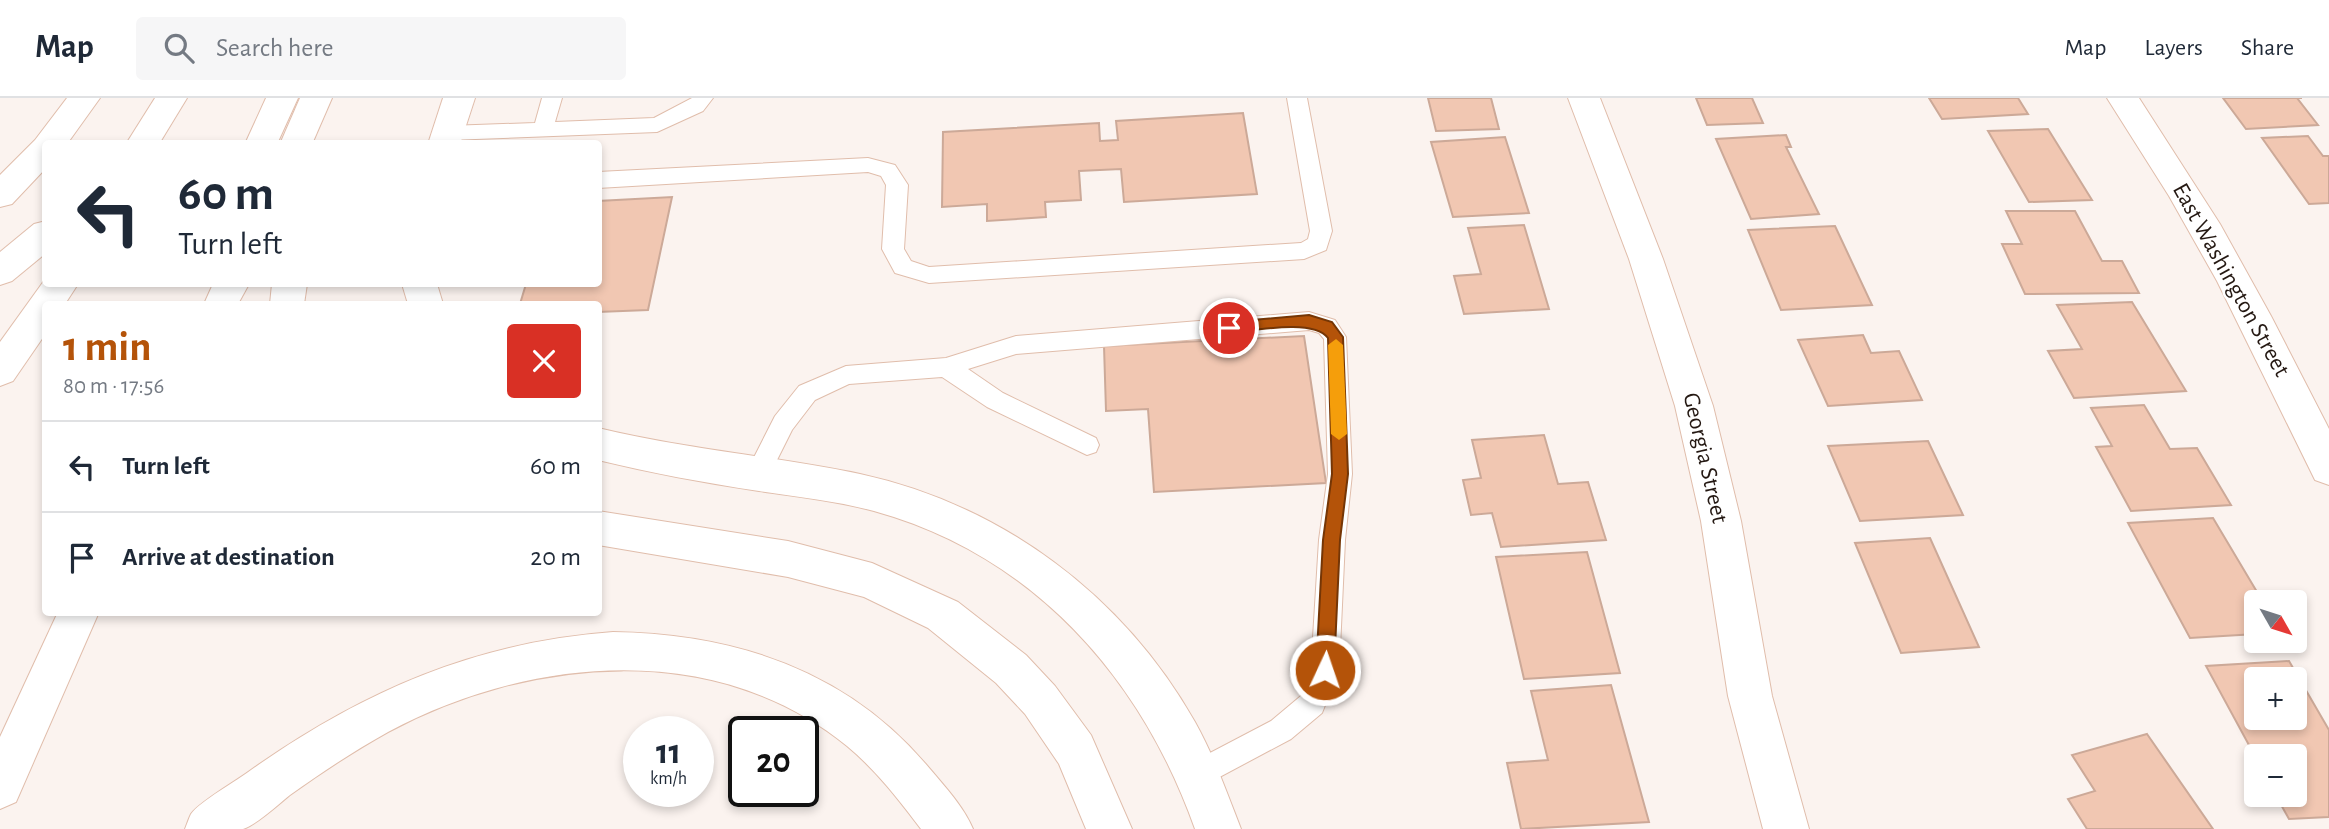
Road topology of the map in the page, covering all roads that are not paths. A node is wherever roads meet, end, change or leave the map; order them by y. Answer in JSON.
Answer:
{"nodes":[{"id":1,"x":84,"y":98,"type":"edge"},
{"id":2,"x":171,"y":98,"type":"edge"},
{"id":3,"x":282,"y":98,"type":"edge"},
{"id":4,"x":316,"y":98,"type":"edge"},
{"id":5,"x":327,"y":98,"type":"edge"},
{"id":6,"x":459,"y":98,"type":"edge"},
{"id":7,"x":552,"y":98,"type":"edge"},
{"id":8,"x":703,"y":98,"type":"edge"},
{"id":9,"x":1297,"y":98,"type":"edge"},
{"id":10,"x":1584,"y":98,"type":"edge"},
{"id":11,"x":2123,"y":98,"type":"edge"},
{"id":12,"x":543,"y":130,"type":"junction"},
{"id":13,"x":144,"y":138,"type":"edge"},
{"id":14,"x":446,"y":138,"type":"edge"},
{"id":15,"x":52,"y":140,"type":"edge"},
{"id":16,"x":263,"y":140,"type":"edge"},
{"id":17,"x":298,"y":140,"type":"edge"},
{"id":18,"x":317,"y":140,"type":"edge"},
{"id":19,"x":42,"y":152,"type":"edge"},
{"id":20,"x":602,"y":180,"type":"edge"},
{"id":21,"x":0,"y":195,"type":"edge"},
{"id":22,"x":42,"y":236,"type":"edge"},
{"id":23,"x":0,"y":272,"type":"edge"},
{"id":24,"x":42,"y":310,"type":"edge"},
{"id":25,"x":946,"y":366,"type":"junction"},
{"id":26,"x":0,"y":371,"type":"edge"},
{"id":27,"x":602,"y":445,"type":"edge"},
{"id":28,"x":1087,"y":445,"type":"dead end"},
{"id":29,"x":2329,"y":468,"type":"edge"},
{"id":30,"x":757,"y":475,"type":"junction"},
{"id":31,"x":602,"y":529,"type":"edge"},
{"id":32,"x":77,"y":616,"type":"edge"},
{"id":33,"x":1197,"y":775,"type":"junction"},
{"id":34,"x":0,"y":787,"type":"edge"},
{"id":35,"x":208,"y":829,"type":"edge"},
{"id":36,"x":950,"y":829,"type":"edge"},
{"id":37,"x":1109,"y":829,"type":"edge"},
{"id":38,"x":1218,"y":829,"type":"edge"},
{"id":39,"x":1786,"y":829,"type":"edge"}],
"edges":[{"from":1,"to":15,"type":"street"},
{"from":2,"to":13,"type":"street"},
{"from":3,"to":16,"type":"street"},
{"from":4,"to":17,"type":"street"},
{"from":5,"to":18,"type":"street"},
{"from":6,"to":14,"type":"street"},
{"from":7,"to":12,"type":"lane"},
{"from":8,"to":12,"type":"lane"},
{"from":9,"to":20,"type":"lane"},
{"from":10,"to":39,"type":"street","name":"Georgia Street"},
{"from":11,"to":29,"type":"street","name":"East Washington Street"},
{"from":12,"to":14,"type":"lane"},
{"from":19,"to":21,"type":"street"},
{"from":22,"to":23,"type":"street"},
{"from":24,"to":26,"type":"street"},
{"from":25,"to":28,"type":"lane"},
{"from":25,"to":30,"type":"lane"},
{"from":25,"to":33,"type":"lane"},
{"from":27,"to":30,"type":"street"},
{"from":30,"to":33,"type":"street"},
{"from":31,"to":37,"type":"street"},
{"from":32,"to":34,"type":"street"},
{"from":33,"to":38,"type":"street"},
{"from":35,"to":36,"type":"street"}]}
